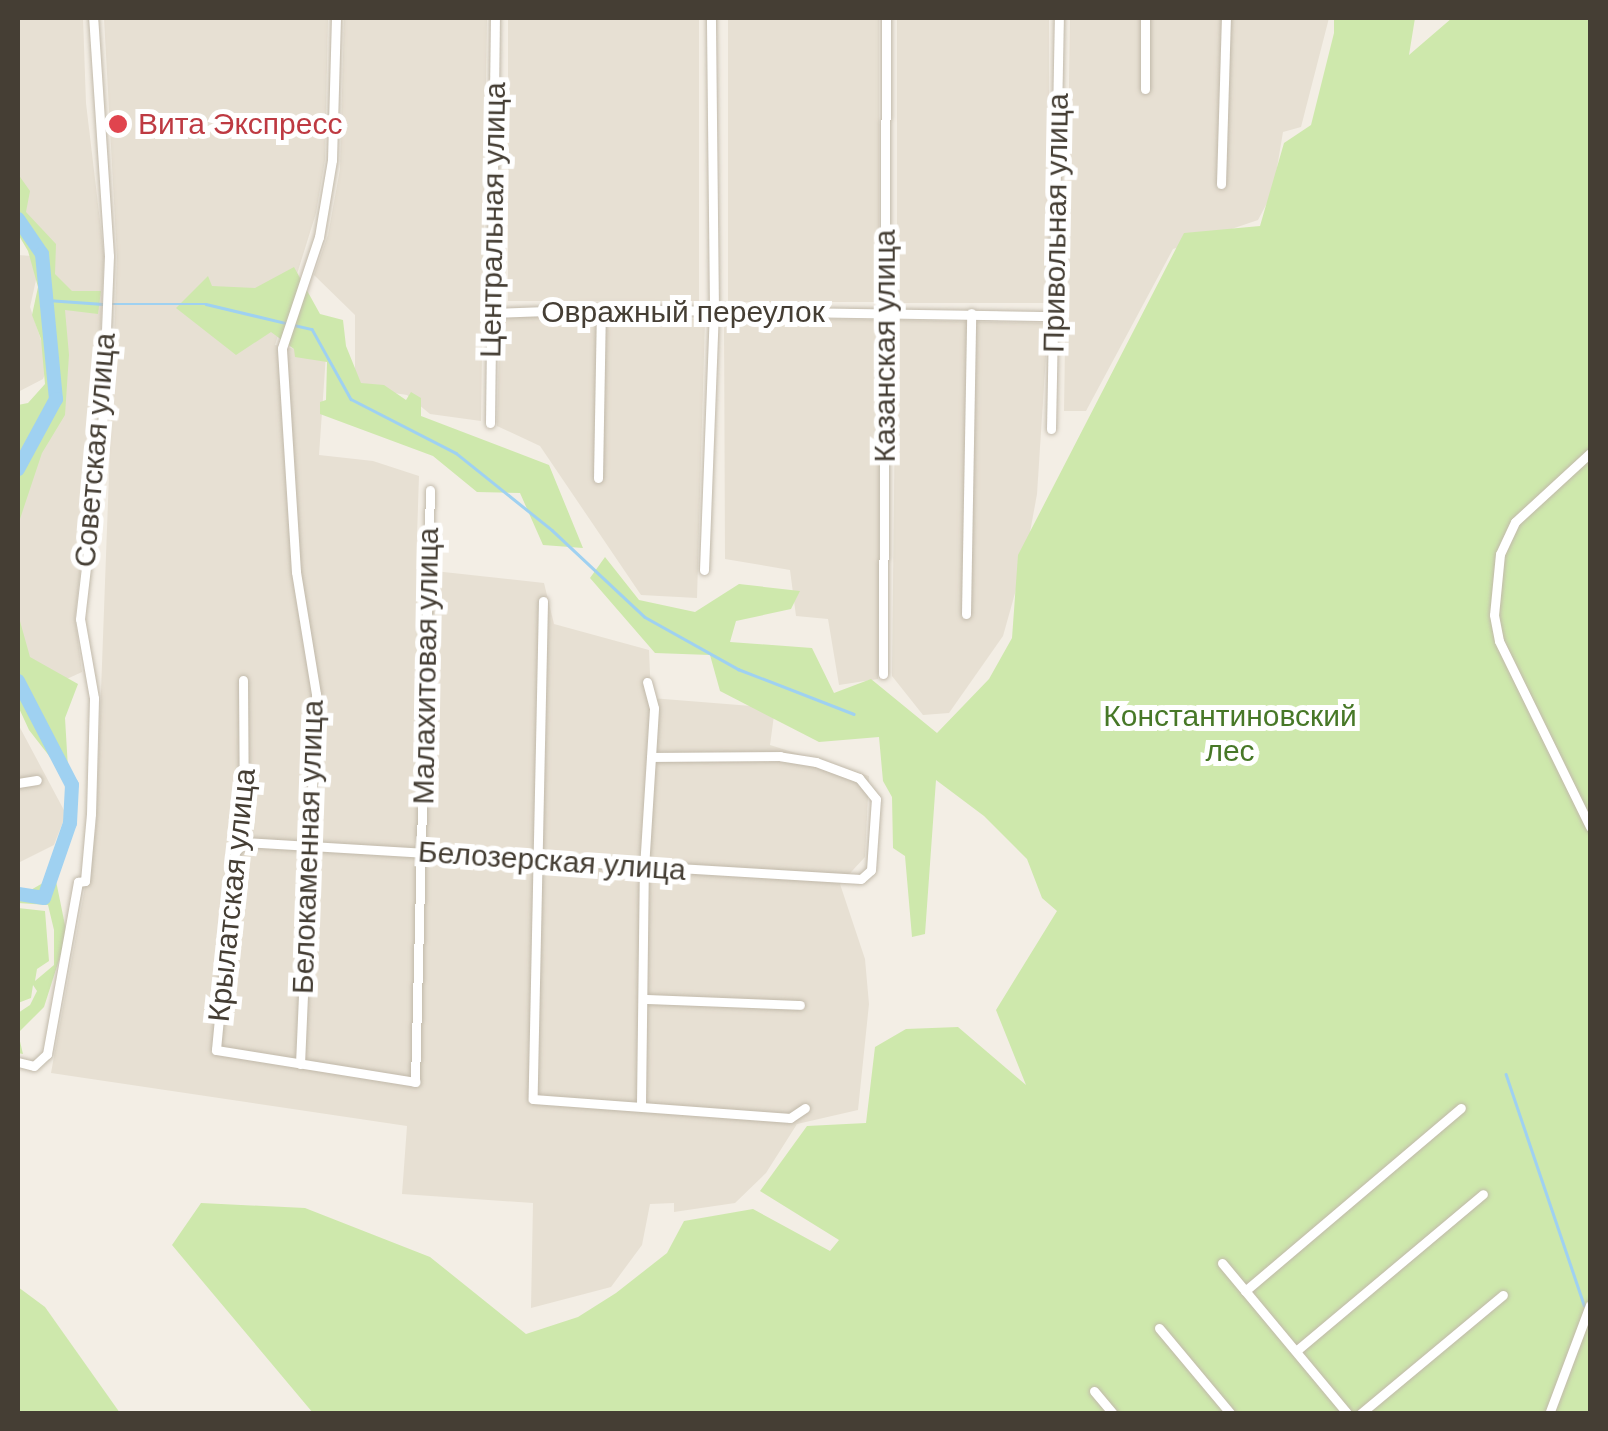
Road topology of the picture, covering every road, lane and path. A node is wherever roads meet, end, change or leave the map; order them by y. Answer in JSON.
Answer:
{"nodes":[{"id":1,"x":93,"y":18,"type":"edge"},
{"id":2,"x":336,"y":18,"type":"edge"},
{"id":3,"x":495,"y":18,"type":"edge"},
{"id":4,"x":711,"y":18,"type":"edge"},
{"id":5,"x":886,"y":18,"type":"edge"},
{"id":6,"x":1059,"y":18,"type":"edge"},
{"id":7,"x":1145,"y":18,"type":"edge"},
{"id":8,"x":1226,"y":18,"type":"edge"},
{"id":9,"x":1145,"y":89,"type":"dead end"},
{"id":10,"x":1222,"y":184,"type":"dead end"},
{"id":11,"x":601,"y":310,"type":"junction"},
{"id":12,"x":714,"y":310,"type":"junction"},
{"id":13,"x":492,"y":313,"type":"junction"},
{"id":14,"x":971,"y":313,"type":"junction"},
{"id":15,"x":886,"y":314,"type":"junction"},
{"id":16,"x":1055,"y":316,"type":"junction"},
{"id":17,"x":490,"y":422,"type":"dead end"},
{"id":18,"x":1051,"y":429,"type":"dead end"},
{"id":19,"x":1590,"y":454,"type":"edge"},
{"id":20,"x":598,"y":478,"type":"dead end"},
{"id":21,"x":430,"y":490,"type":"dead end"},
{"id":22,"x":704,"y":570,"type":"dead end"},
{"id":23,"x":543,"y":601,"type":"dead end"},
{"id":24,"x":966,"y":614,"type":"dead end"},
{"id":25,"x":883,"y":674,"type":"dead end"},
{"id":26,"x":243,"y":680,"type":"dead end"},
{"id":27,"x":648,"y":682,"type":"dead end"},
{"id":28,"x":651,"y":757,"type":"junction"},
{"id":29,"x":37,"y":780,"type":"dead end"},
{"id":30,"x":18,"y":783,"type":"edge"},
{"id":31,"x":1590,"y":827,"type":"edge"},
{"id":32,"x":244,"y":842,"type":"junction"},
{"id":33,"x":310,"y":844,"type":"junction"},
{"id":34,"x":422,"y":852,"type":"junction"},
{"id":35,"x":534,"y":858,"type":"junction"},
{"id":36,"x":644,"y":868,"type":"junction"},
{"id":37,"x":645,"y":999,"type":"junction"},
{"id":38,"x":800,"y":1004,"type":"dead end"},
{"id":39,"x":18,"y":1062,"type":"edge"},
{"id":40,"x":300,"y":1064,"type":"junction"},
{"id":41,"x":641,"y":1104,"type":"junction"},
{"id":42,"x":805,"y":1108,"type":"dead end"},
{"id":43,"x":1462,"y":1108,"type":"dead end"},
{"id":44,"x":1482,"y":1194,"type":"dead end"},
{"id":45,"x":1222,"y":1263,"type":"dead end"},
{"id":46,"x":1244,"y":1290,"type":"junction"},
{"id":47,"x":1503,"y":1294,"type":"dead end"},
{"id":48,"x":1590,"y":1305,"type":"edge"},
{"id":49,"x":1160,"y":1328,"type":"dead end"},
{"id":50,"x":1296,"y":1351,"type":"junction"},
{"id":51,"x":1094,"y":1391,"type":"dead end"},
{"id":52,"x":1113,"y":1414,"type":"edge"},
{"id":53,"x":1231,"y":1414,"type":"edge"},
{"id":54,"x":1348,"y":1414,"type":"edge"},
{"id":55,"x":1360,"y":1414,"type":"edge"},
{"id":56,"x":1549,"y":1414,"type":"edge"}],
"edges":[{"from":1,"to":39,"type":"street","name":"Советская улица"},
{"from":2,"to":33,"type":"street","name":"Белокаменная улица"},
{"from":3,"to":13,"type":"street","name":"Центральная улица"},
{"from":4,"to":12,"type":"street"},
{"from":5,"to":15,"type":"street","name":"Казанская улица"},
{"from":6,"to":16,"type":"street","name":"Привольная улица"},
{"from":7,"to":9,"type":"street"},
{"from":8,"to":10,"type":"street"},
{"from":11,"to":12,"type":"street","name":"Овражный переулок"},
{"from":11,"to":13,"type":"street","name":"Овражный переулок"},
{"from":11,"to":20,"type":"street"},
{"from":12,"to":15,"type":"street","name":"Овражный переулок"},
{"from":12,"to":22,"type":"street"},
{"from":13,"to":17,"type":"street","name":"Центральная улица"},
{"from":14,"to":15,"type":"street","name":"Овражный переулок"},
{"from":14,"to":16,"type":"street","name":"Овражный переулок"},
{"from":14,"to":24,"type":"street"},
{"from":15,"to":25,"type":"street","name":"Казанская улица"},
{"from":16,"to":18,"type":"street","name":"Привольная улица"},
{"from":19,"to":31,"type":"street"},
{"from":21,"to":34,"type":"street","name":"Малахитовая улица"},
{"from":23,"to":35,"type":"street"},
{"from":26,"to":32,"type":"street","name":"Крылатская улица"},
{"from":27,"to":28,"type":"street"},
{"from":28,"to":36,"type":"street"},
{"from":28,"to":36,"type":"street","name":"Белозерская улица"},
{"from":29,"to":30,"type":"street"},
{"from":32,"to":33,"type":"street","name":"Белозерская улица"},
{"from":32,"to":40,"type":"street","name":"Крылатская улица"},
{"from":33,"to":34,"type":"street","name":"Белозерская улица"},
{"from":33,"to":40,"type":"street","name":"Белокаменная улица"},
{"from":34,"to":35,"type":"street","name":"Белозерская улица"},
{"from":34,"to":40,"type":"street","name":"Малахитовая улица"},
{"from":35,"to":36,"type":"street","name":"Белозерская улица"},
{"from":35,"to":41,"type":"street"},
{"from":36,"to":37,"type":"street"},
{"from":37,"to":38,"type":"street"},
{"from":37,"to":41,"type":"street"},
{"from":41,"to":42,"type":"street"},
{"from":43,"to":46,"type":"street"},
{"from":44,"to":50,"type":"street"},
{"from":45,"to":46,"type":"street"},
{"from":46,"to":50,"type":"street"},
{"from":47,"to":55,"type":"street"},
{"from":48,"to":56,"type":"street"},
{"from":49,"to":53,"type":"street"},
{"from":50,"to":54,"type":"street"},
{"from":51,"to":52,"type":"street"}]}
